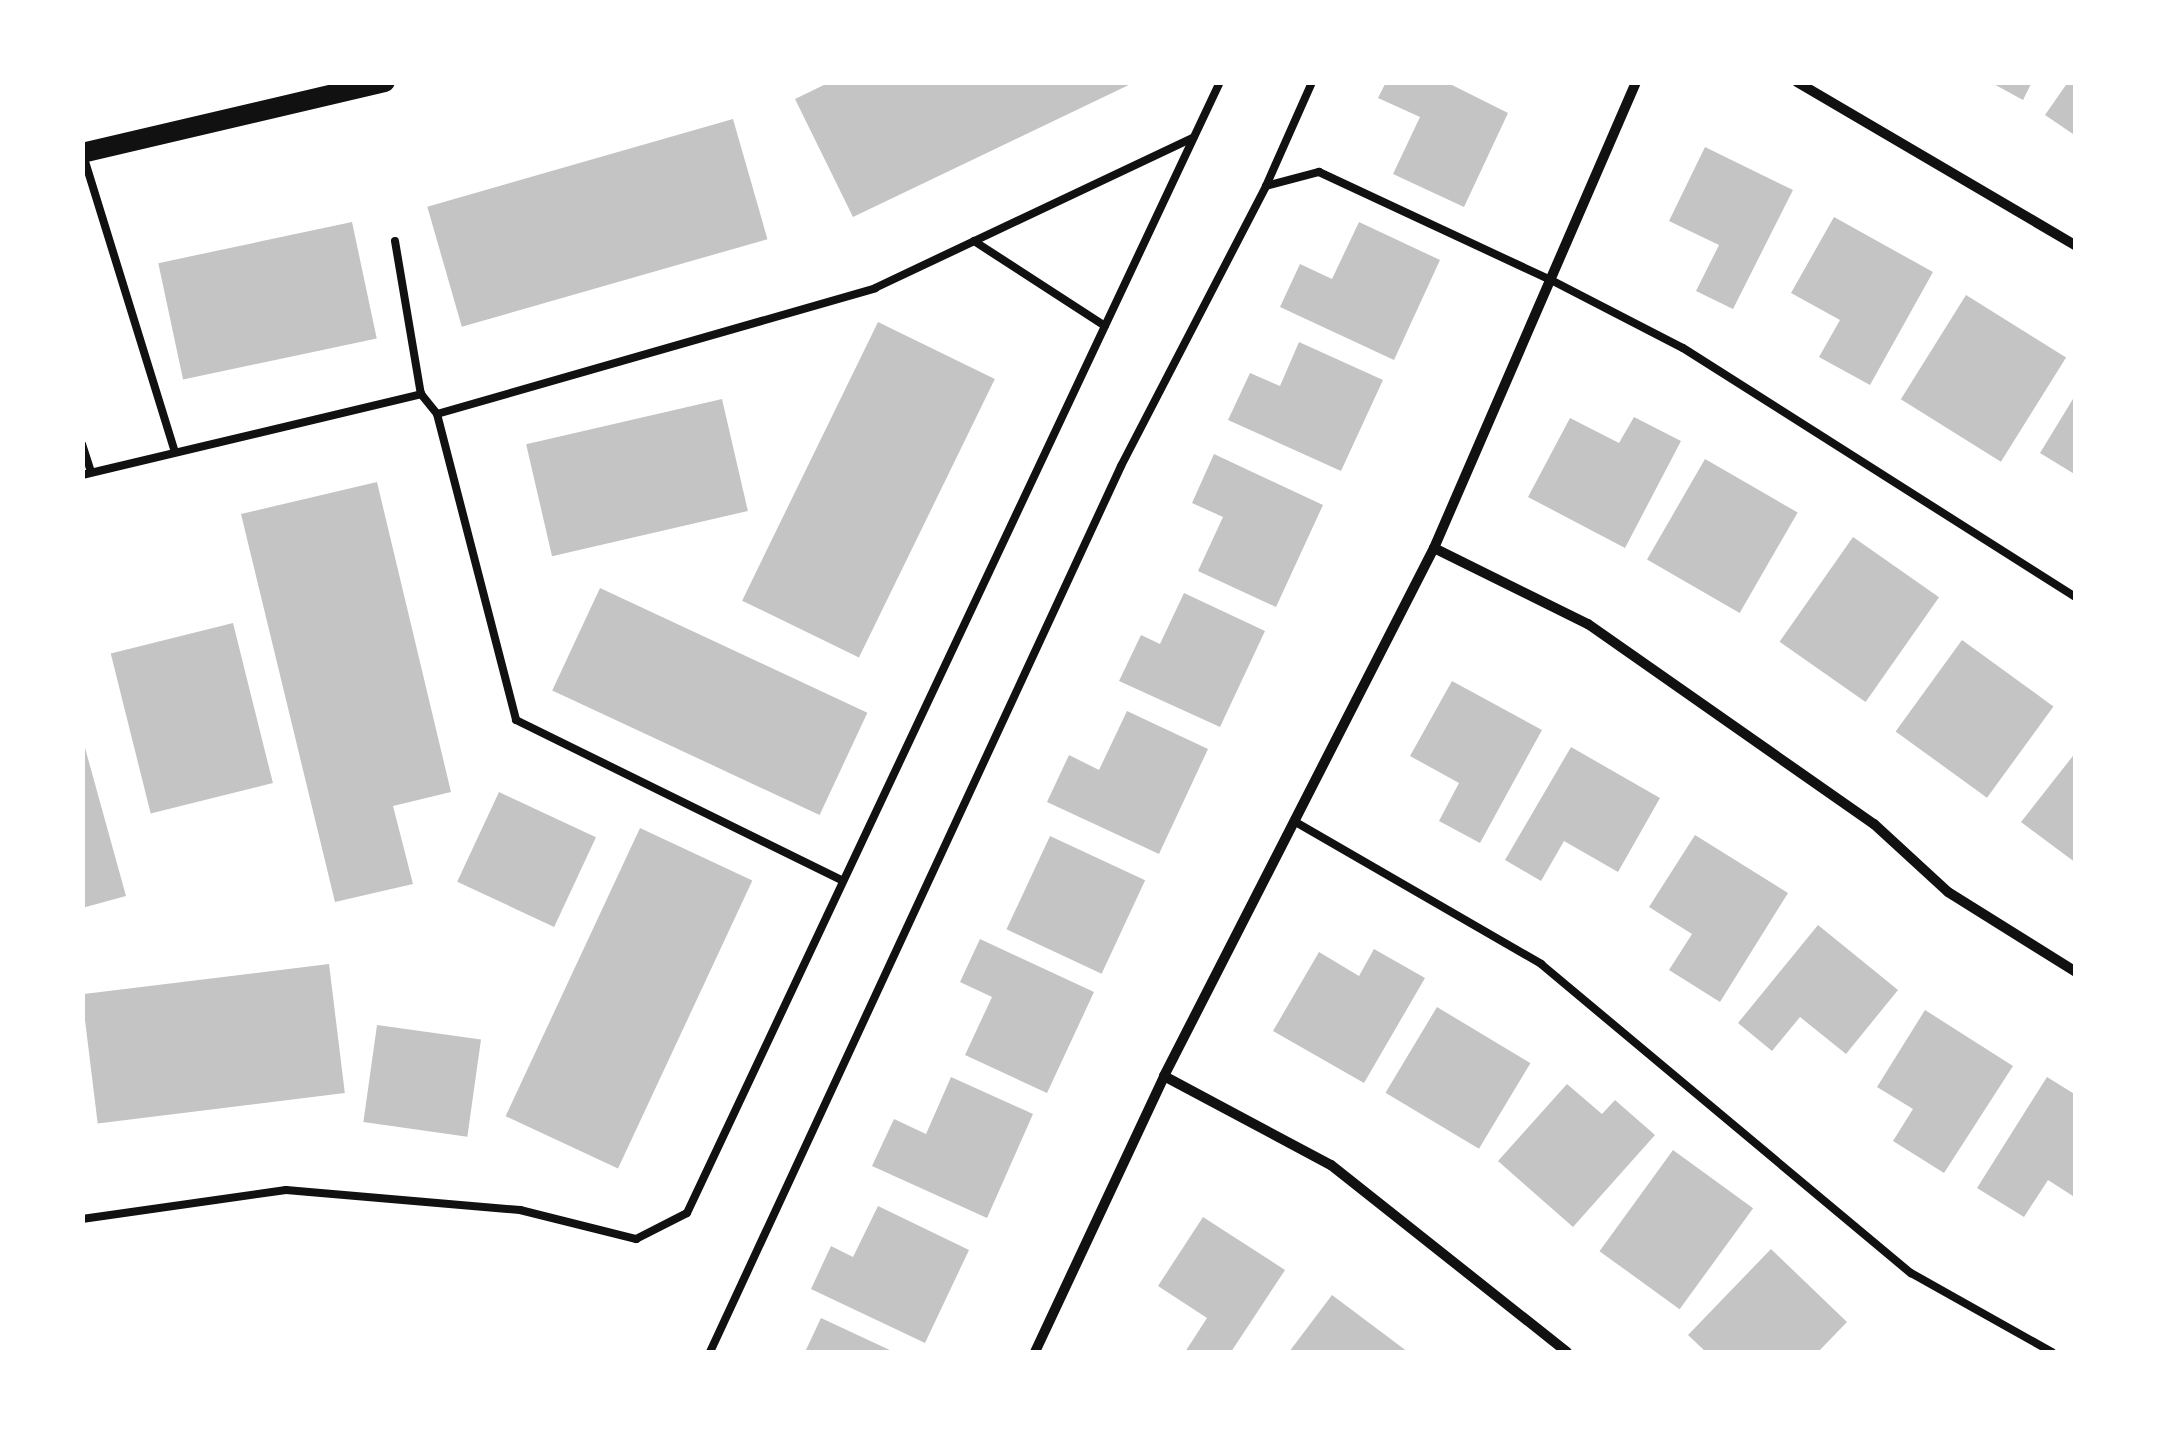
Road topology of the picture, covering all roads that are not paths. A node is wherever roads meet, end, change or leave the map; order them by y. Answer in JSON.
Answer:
{"nodes":[{"id":1,"x":385,"y":82,"type":"edge"},
{"id":2,"x":1220,"y":82,"type":"edge"},
{"id":3,"x":1312,"y":82,"type":"edge"},
{"id":4,"x":1636,"y":82,"type":"edge"},
{"id":5,"x":1797,"y":82,"type":"edge"},
{"id":6,"x":1193,"y":138,"type":"junction"},
{"id":7,"x":82,"y":154,"type":"edge"},
{"id":8,"x":1266,"y":186,"type":"junction"},
{"id":9,"x":395,"y":241,"type":"dead end"},
{"id":10,"x":974,"y":242,"type":"junction"},
{"id":11,"x":2076,"y":246,"type":"edge"},
{"id":12,"x":1551,"y":280,"type":"junction"},
{"id":13,"x":1105,"y":326,"type":"junction"},
{"id":14,"x":421,"y":394,"type":"junction"},
{"id":15,"x":438,"y":414,"type":"junction"},
{"id":16,"x":82,"y":444,"type":"edge"},
{"id":17,"x":175,"y":452,"type":"junction"},
{"id":18,"x":87,"y":473,"type":"edge"},
{"id":19,"x":1434,"y":548,"type":"junction"},
{"id":20,"x":2076,"y":597,"type":"edge"},
{"id":21,"x":1299,"y":824,"type":"junction"},
{"id":22,"x":843,"y":881,"type":"junction"},
{"id":23,"x":2076,"y":972,"type":"edge"},
{"id":24,"x":1164,"y":1076,"type":"junction"},
{"id":25,"x":82,"y":1219,"type":"edge"},
{"id":26,"x":1038,"y":1351,"type":"edge"},
{"id":27,"x":710,"y":1352,"type":"edge"},
{"id":28,"x":1567,"y":1352,"type":"edge"},
{"id":29,"x":2052,"y":1352,"type":"edge"}],
"edges":[{"from":1,"to":7,"type":"main road"},
{"from":2,"to":6,"type":"lane"},
{"from":3,"to":8,"type":"lane"},
{"from":4,"to":12,"type":"street"},
{"from":5,"to":11,"type":"street"},
{"from":6,"to":10,"type":"lane"},
{"from":6,"to":13,"type":"lane"},
{"from":7,"to":17,"type":"lane"},
{"from":8,"to":12,"type":"lane"},
{"from":8,"to":27,"type":"lane"},
{"from":9,"to":14,"type":"lane"},
{"from":10,"to":13,"type":"lane"},
{"from":10,"to":15,"type":"lane"},
{"from":12,"to":19,"type":"street"},
{"from":12,"to":20,"type":"lane"},
{"from":13,"to":22,"type":"lane"},
{"from":14,"to":15,"type":"lane"},
{"from":14,"to":17,"type":"lane"},
{"from":15,"to":22,"type":"lane"},
{"from":16,"to":18,"type":"lane"},
{"from":17,"to":18,"type":"lane"},
{"from":19,"to":21,"type":"street"},
{"from":19,"to":23,"type":"street"},
{"from":21,"to":24,"type":"street"},
{"from":21,"to":29,"type":"lane"},
{"from":22,"to":25,"type":"lane"},
{"from":24,"to":26,"type":"street"},
{"from":24,"to":28,"type":"street"}]}
